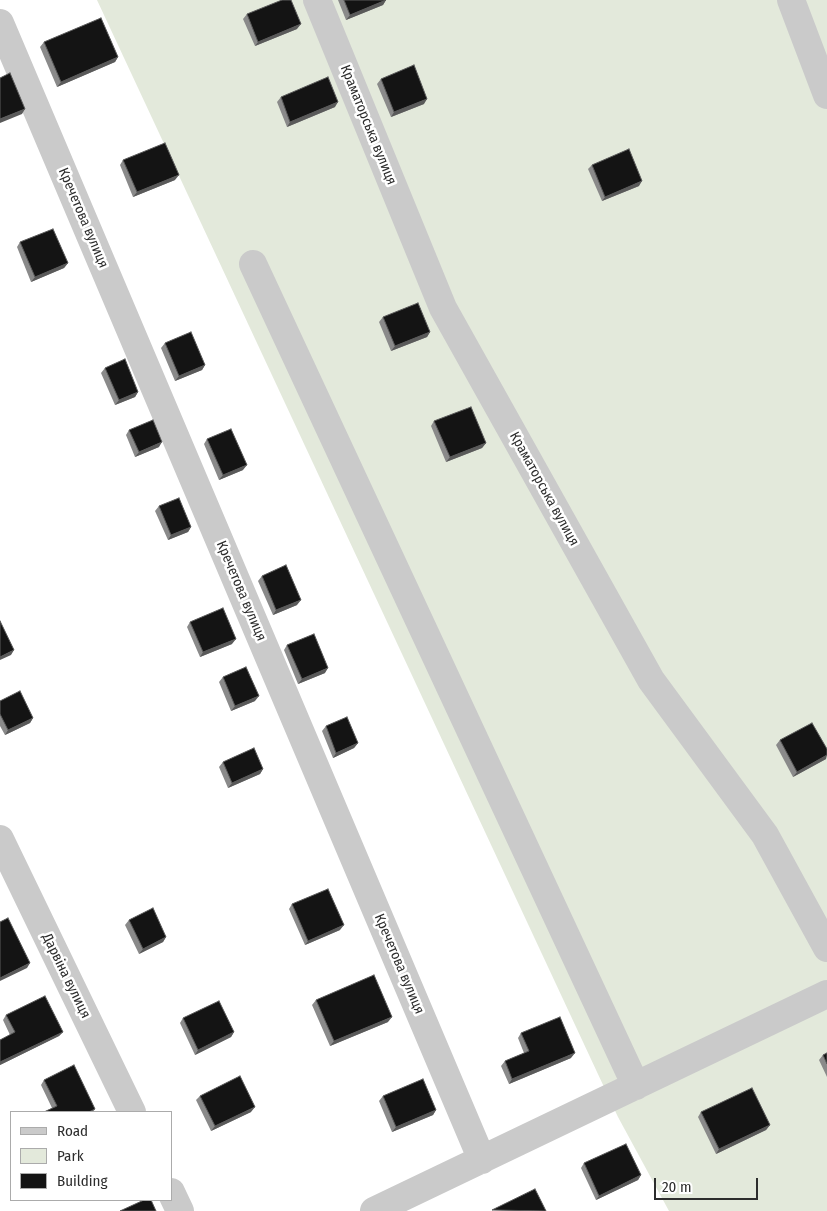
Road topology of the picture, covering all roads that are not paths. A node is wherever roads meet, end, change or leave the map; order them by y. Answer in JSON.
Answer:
{"nodes":[{"id":1,"x":317,"y":0,"type":"edge"},
{"id":2,"x":791,"y":0,"type":"edge"},
{"id":3,"x":0,"y":22,"type":"edge"},
{"id":4,"x":827,"y":95,"type":"edge"},
{"id":5,"x":253,"y":264,"type":"dead end"},
{"id":6,"x":0,"y":840,"type":"edge"},
{"id":7,"x":827,"y":948,"type":"edge"},
{"id":8,"x":827,"y":994,"type":"edge"},
{"id":9,"x":636,"y":1086,"type":"junction"},
{"id":10,"x":132,"y":1111,"type":"edge"},
{"id":11,"x":482,"y":1160,"type":"junction"},
{"id":12,"x":172,"y":1194,"type":"edge"},
{"id":13,"x":180,"y":1211,"type":"edge"},
{"id":14,"x":374,"y":1211,"type":"edge"}],
"edges":[{"from":1,"to":7,"type":"street","name":"Краматорська вулиця"},
{"from":2,"to":4,"type":"street"},
{"from":3,"to":11,"type":"street","name":"Кречетова вулиця"},
{"from":5,"to":9,"type":"street"},
{"from":6,"to":10,"type":"street","name":"Дарвіна вулиця"},
{"from":8,"to":9,"type":"street"},
{"from":9,"to":11,"type":"street"},
{"from":11,"to":14,"type":"street"},
{"from":12,"to":13,"type":"street"}]}
